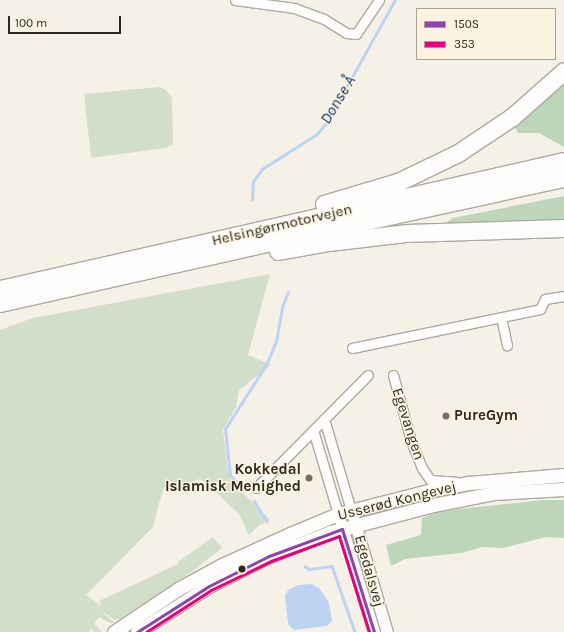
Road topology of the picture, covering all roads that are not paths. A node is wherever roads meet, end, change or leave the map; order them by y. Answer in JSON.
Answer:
{"nodes":[{"id":1,"x":235,"y":0,"type":"edge"},
{"id":2,"x":379,"y":0,"type":"edge"},
{"id":3,"x":564,"y":71,"type":"edge"},
{"id":4,"x":564,"y":160,"type":"edge"},
{"id":5,"x":564,"y":178,"type":"edge"},
{"id":6,"x":564,"y":228,"type":"edge"},
{"id":7,"x":110,"y":264,"type":"junction"},
{"id":8,"x":161,"y":267,"type":"junction"},
{"id":9,"x":0,"y":288,"type":"edge"},
{"id":10,"x":564,"y":296,"type":"edge"},
{"id":11,"x":0,"y":303,"type":"edge"},
{"id":12,"x":500,"y":317,"type":"junction"},
{"id":13,"x":506,"y":345,"type":"dead end"},
{"id":14,"x":352,"y":348,"type":"dead end"},
{"id":15,"x":368,"y":375,"type":"dead end"},
{"id":16,"x":393,"y":375,"type":"dead end"},
{"id":17,"x":324,"y":419,"type":"junction"},
{"id":18,"x":313,"y":430,"type":"junction"},
{"id":19,"x":564,"y":475,"type":"edge"},
{"id":20,"x":469,"y":483,"type":"junction"},
{"id":21,"x":256,"y":488,"type":"dead end"},
{"id":22,"x":564,"y":489,"type":"edge"},
{"id":23,"x":351,"y":510,"type":"junction"},
{"id":24,"x":338,"y":514,"type":"junction"},
{"id":25,"x":356,"y":524,"type":"junction"},
{"id":26,"x":342,"y":529,"type":"junction"},
{"id":27,"x":114,"y":632,"type":"edge"},
{"id":28,"x":137,"y":632,"type":"edge"},
{"id":29,"x":374,"y":632,"type":"edge"},
{"id":30,"x":387,"y":632,"type":"edge"}],
"edges":[{"from":1,"to":2,"type":"street"},
{"from":3,"to":7,"type":"highway"},
{"from":4,"to":7,"type":"highway","name":"Helsingørmotorvejen"},
{"from":5,"to":8,"type":"highway","name":"Helsingørmotorvejen"},
{"from":6,"to":8,"type":"highway"},
{"from":7,"to":9,"type":"highway","name":"Helsingørmotorvejen"},
{"from":8,"to":11,"type":"highway","name":"Helsingørmotorvejen"},
{"from":10,"to":12,"type":"street"},
{"from":12,"to":13,"type":"street"},
{"from":12,"to":14,"type":"street"},
{"from":15,"to":17,"type":"street"},
{"from":16,"to":20,"type":"street","name":"Egevangen"},
{"from":17,"to":18,"type":"street"},
{"from":17,"to":23,"type":"street"},
{"from":18,"to":21,"type":"street"},
{"from":18,"to":24,"type":"street"},
{"from":19,"to":20,"type":"main road","name":"Usserød Kongevej"},
{"from":20,"to":23,"type":"main road","name":"Usserød Kongevej"},
{"from":22,"to":25,"type":"main road","name":"Usserød Kongevej"},
{"from":23,"to":24,"type":"main road","name":"Usserød Kongevej"},
{"from":23,"to":25,"type":"street","name":"Egedalsvej"},
{"from":24,"to":26,"type":"street","name":"Egedalsvej"},
{"from":24,"to":27,"type":"main road","name":"Usserød Kongevej"},
{"from":25,"to":26,"type":"main road","name":"Usserød Kongevej"},
{"from":25,"to":30,"type":"street","name":"Egedalsvej"},
{"from":26,"to":28,"type":"main road","name":"Usserød Kongevej"},
{"from":26,"to":29,"type":"street","name":"Egedalsvej"}]}
